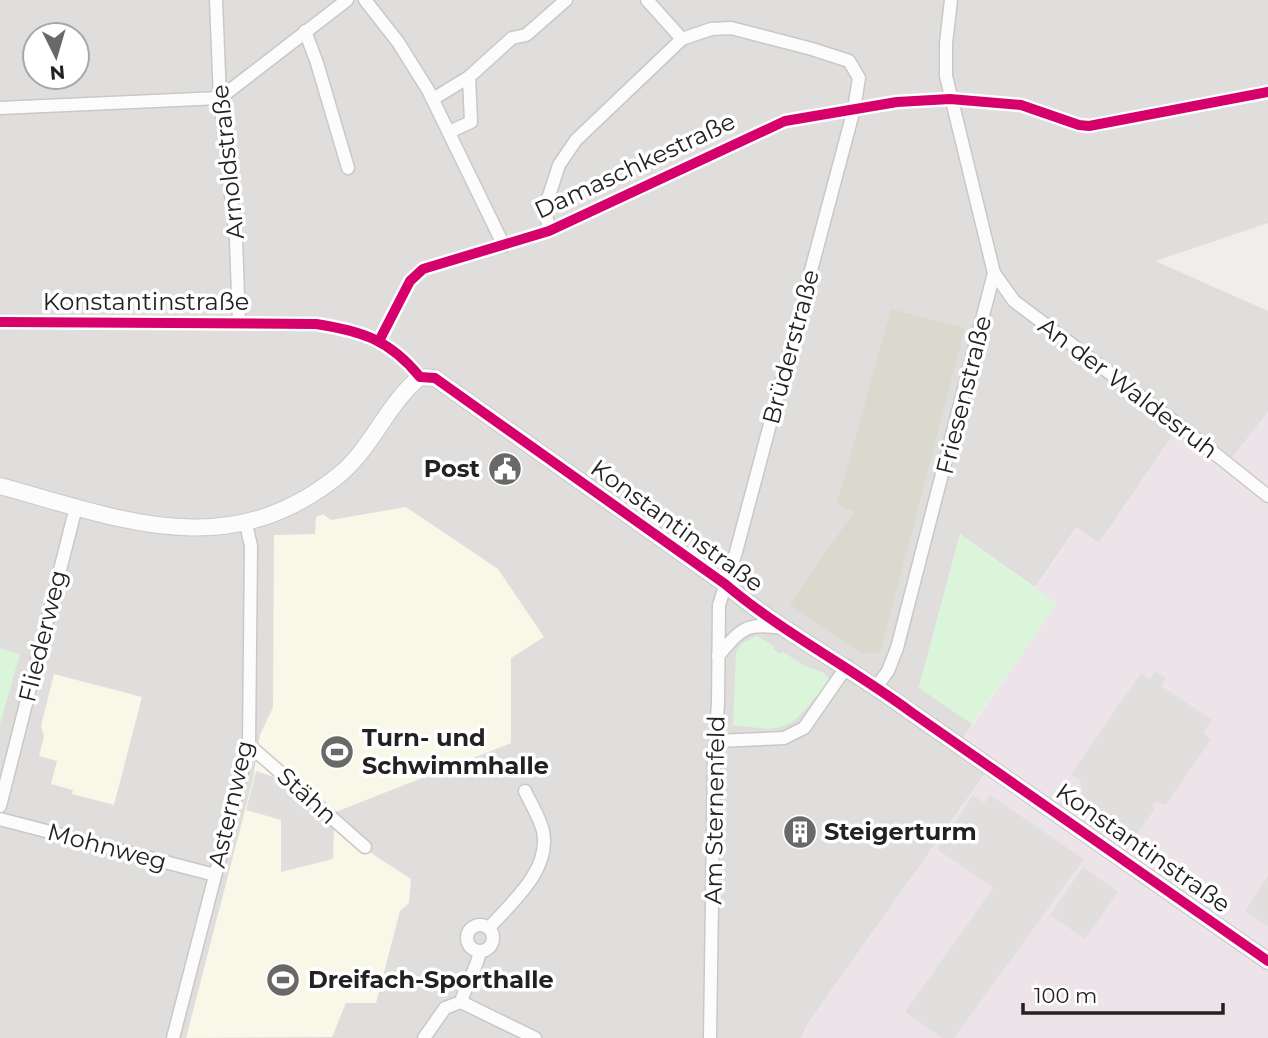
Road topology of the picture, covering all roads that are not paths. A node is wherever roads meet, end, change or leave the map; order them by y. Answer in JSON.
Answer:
{"nodes":[{"id":1,"x":216,"y":0,"type":"edge"},
{"id":2,"x":346,"y":0,"type":"edge"},
{"id":3,"x":365,"y":0,"type":"edge"},
{"id":4,"x":566,"y":0,"type":"edge"},
{"id":5,"x":647,"y":0,"type":"edge"},
{"id":6,"x":951,"y":0,"type":"edge"},
{"id":7,"x":305,"y":31,"type":"junction"},
{"id":8,"x":682,"y":39,"type":"junction"},
{"id":9,"x":468,"y":77,"type":"junction"},
{"id":10,"x":1268,"y":92,"type":"edge"},
{"id":11,"x":220,"y":98,"type":"junction"},
{"id":12,"x":433,"y":99,"type":"junction"},
{"id":13,"x":950,"y":99,"type":"junction"},
{"id":14,"x":0,"y":108,"type":"edge"},
{"id":15,"x":855,"y":109,"type":"junction"},
{"id":16,"x":449,"y":132,"type":"junction"},
{"id":17,"x":348,"y":168,"type":"dead end"},
{"id":18,"x":550,"y":231,"type":"junction"},
{"id":19,"x":504,"y":246,"type":"junction"},
{"id":20,"x":995,"y":273,"type":"junction"},
{"id":21,"x":0,"y":322,"type":"edge"},
{"id":22,"x":239,"y":323,"type":"junction"},
{"id":23,"x":379,"y":341,"type":"junction"},
{"id":24,"x":420,"y":377,"type":"junction"},
{"id":25,"x":0,"y":486,"type":"edge"},
{"id":26,"x":1268,"y":496,"type":"edge"},
{"id":27,"x":76,"y":507,"type":"junction"},
{"id":28,"x":246,"y":523,"type":"junction"},
{"id":29,"x":725,"y":583,"type":"junction"},
{"id":30,"x":785,"y":629,"type":"junction"},
{"id":31,"x":718,"y":656,"type":"junction"},
{"id":32,"x":847,"y":666,"type":"junction"},
{"id":33,"x":877,"y":686,"type":"junction"},
{"id":34,"x":716,"y":741,"type":"junction"},
{"id":35,"x":249,"y":745,"type":"junction"},
{"id":36,"x":525,"y":791,"type":"dead end"},
{"id":37,"x":0,"y":806,"type":"edge"},
{"id":38,"x":0,"y":819,"type":"edge"},
{"id":39,"x":365,"y":847,"type":"dead end"},
{"id":40,"x":215,"y":875,"type":"junction"},
{"id":41,"x":489,"y":928,"type":"junction"},
{"id":42,"x":480,"y":951,"type":"junction"},
{"id":43,"x":1268,"y":961,"type":"edge"},
{"id":44,"x":461,"y":1002,"type":"junction"},
{"id":45,"x":173,"y":1038,"type":"edge"},
{"id":46,"x":424,"y":1038,"type":"edge"},
{"id":47,"x":535,"y":1038,"type":"edge"},
{"id":48,"x":710,"y":1038,"type":"edge"}],
"edges":[{"from":1,"to":11,"type":"street","name":"Arnoldstraße"},
{"from":2,"to":7,"type":"street"},
{"from":3,"to":12,"type":"street"},
{"from":4,"to":9,"type":"street"},
{"from":5,"to":8,"type":"street"},
{"from":6,"to":13,"type":"street","name":"Friesenstraße"},
{"from":7,"to":11,"type":"street"},
{"from":7,"to":17,"type":"street"},
{"from":8,"to":15,"type":"street","name":"Brüderstraße"},
{"from":8,"to":18,"type":"street"},
{"from":9,"to":12,"type":"street"},
{"from":9,"to":16,"type":"street"},
{"from":10,"to":13,"type":"street","name":"Damaschkestraße"},
{"from":11,"to":14,"type":"street"},
{"from":11,"to":22,"type":"street","name":"Arnoldstraße"},
{"from":12,"to":16,"type":"street"},
{"from":13,"to":15,"type":"street","name":"Damaschkestraße"},
{"from":13,"to":20,"type":"street","name":"Friesenstraße"},
{"from":15,"to":18,"type":"street","name":"Damaschkestraße"},
{"from":15,"to":29,"type":"street","name":"Brüderstraße"},
{"from":16,"to":19,"type":"street"},
{"from":18,"to":19,"type":"street","name":"Damaschkestraße"},
{"from":19,"to":23,"type":"street","name":"Damaschkestraße"},
{"from":20,"to":26,"type":"street","name":"An der Waldesruh"},
{"from":20,"to":33,"type":"street","name":"Friesenstraße"},
{"from":21,"to":22,"type":"street","name":"Konstantinstraße"},
{"from":22,"to":23,"type":"street","name":"Konstantinstraße"},
{"from":23,"to":24,"type":"street","name":"Konstantinstraße"},
{"from":24,"to":28,"type":"street"},
{"from":24,"to":29,"type":"street","name":"Konstantinstraße"},
{"from":25,"to":27,"type":"street"},
{"from":27,"to":28,"type":"street"},
{"from":27,"to":37,"type":"street","name":"Fliederweg"},
{"from":28,"to":35,"type":"street","name":"Asternweg"},
{"from":29,"to":30,"type":"street","name":"Konstantinstraße"},
{"from":29,"to":31,"type":"street","name":"Am Sternenfeld"},
{"from":30,"to":31,"type":"street","name":"Konstantinstraße"},
{"from":30,"to":32,"type":"street","name":"Konstantinstraße"},
{"from":31,"to":34,"type":"street","name":"Am Sternenfeld"},
{"from":32,"to":33,"type":"street","name":"Konstantinstraße"},
{"from":32,"to":34,"type":"street"},
{"from":33,"to":43,"type":"street","name":"Konstantinstraße"},
{"from":34,"to":48,"type":"street","name":"Am Sternenfeld"},
{"from":35,"to":39,"type":"street","name":"Stähn"},
{"from":35,"to":40,"type":"street","name":"Asternweg"},
{"from":36,"to":41,"type":"street"},
{"from":38,"to":40,"type":"street","name":"Mohnweg"},
{"from":40,"to":45,"type":"street","name":"Asternweg"},
{"from":41,"to":42,"type":"street"},
{"from":41,"to":42,"type":"street"},
{"from":42,"to":44,"type":"street"},
{"from":44,"to":46,"type":"street"},
{"from":44,"to":47,"type":"street"}]}
